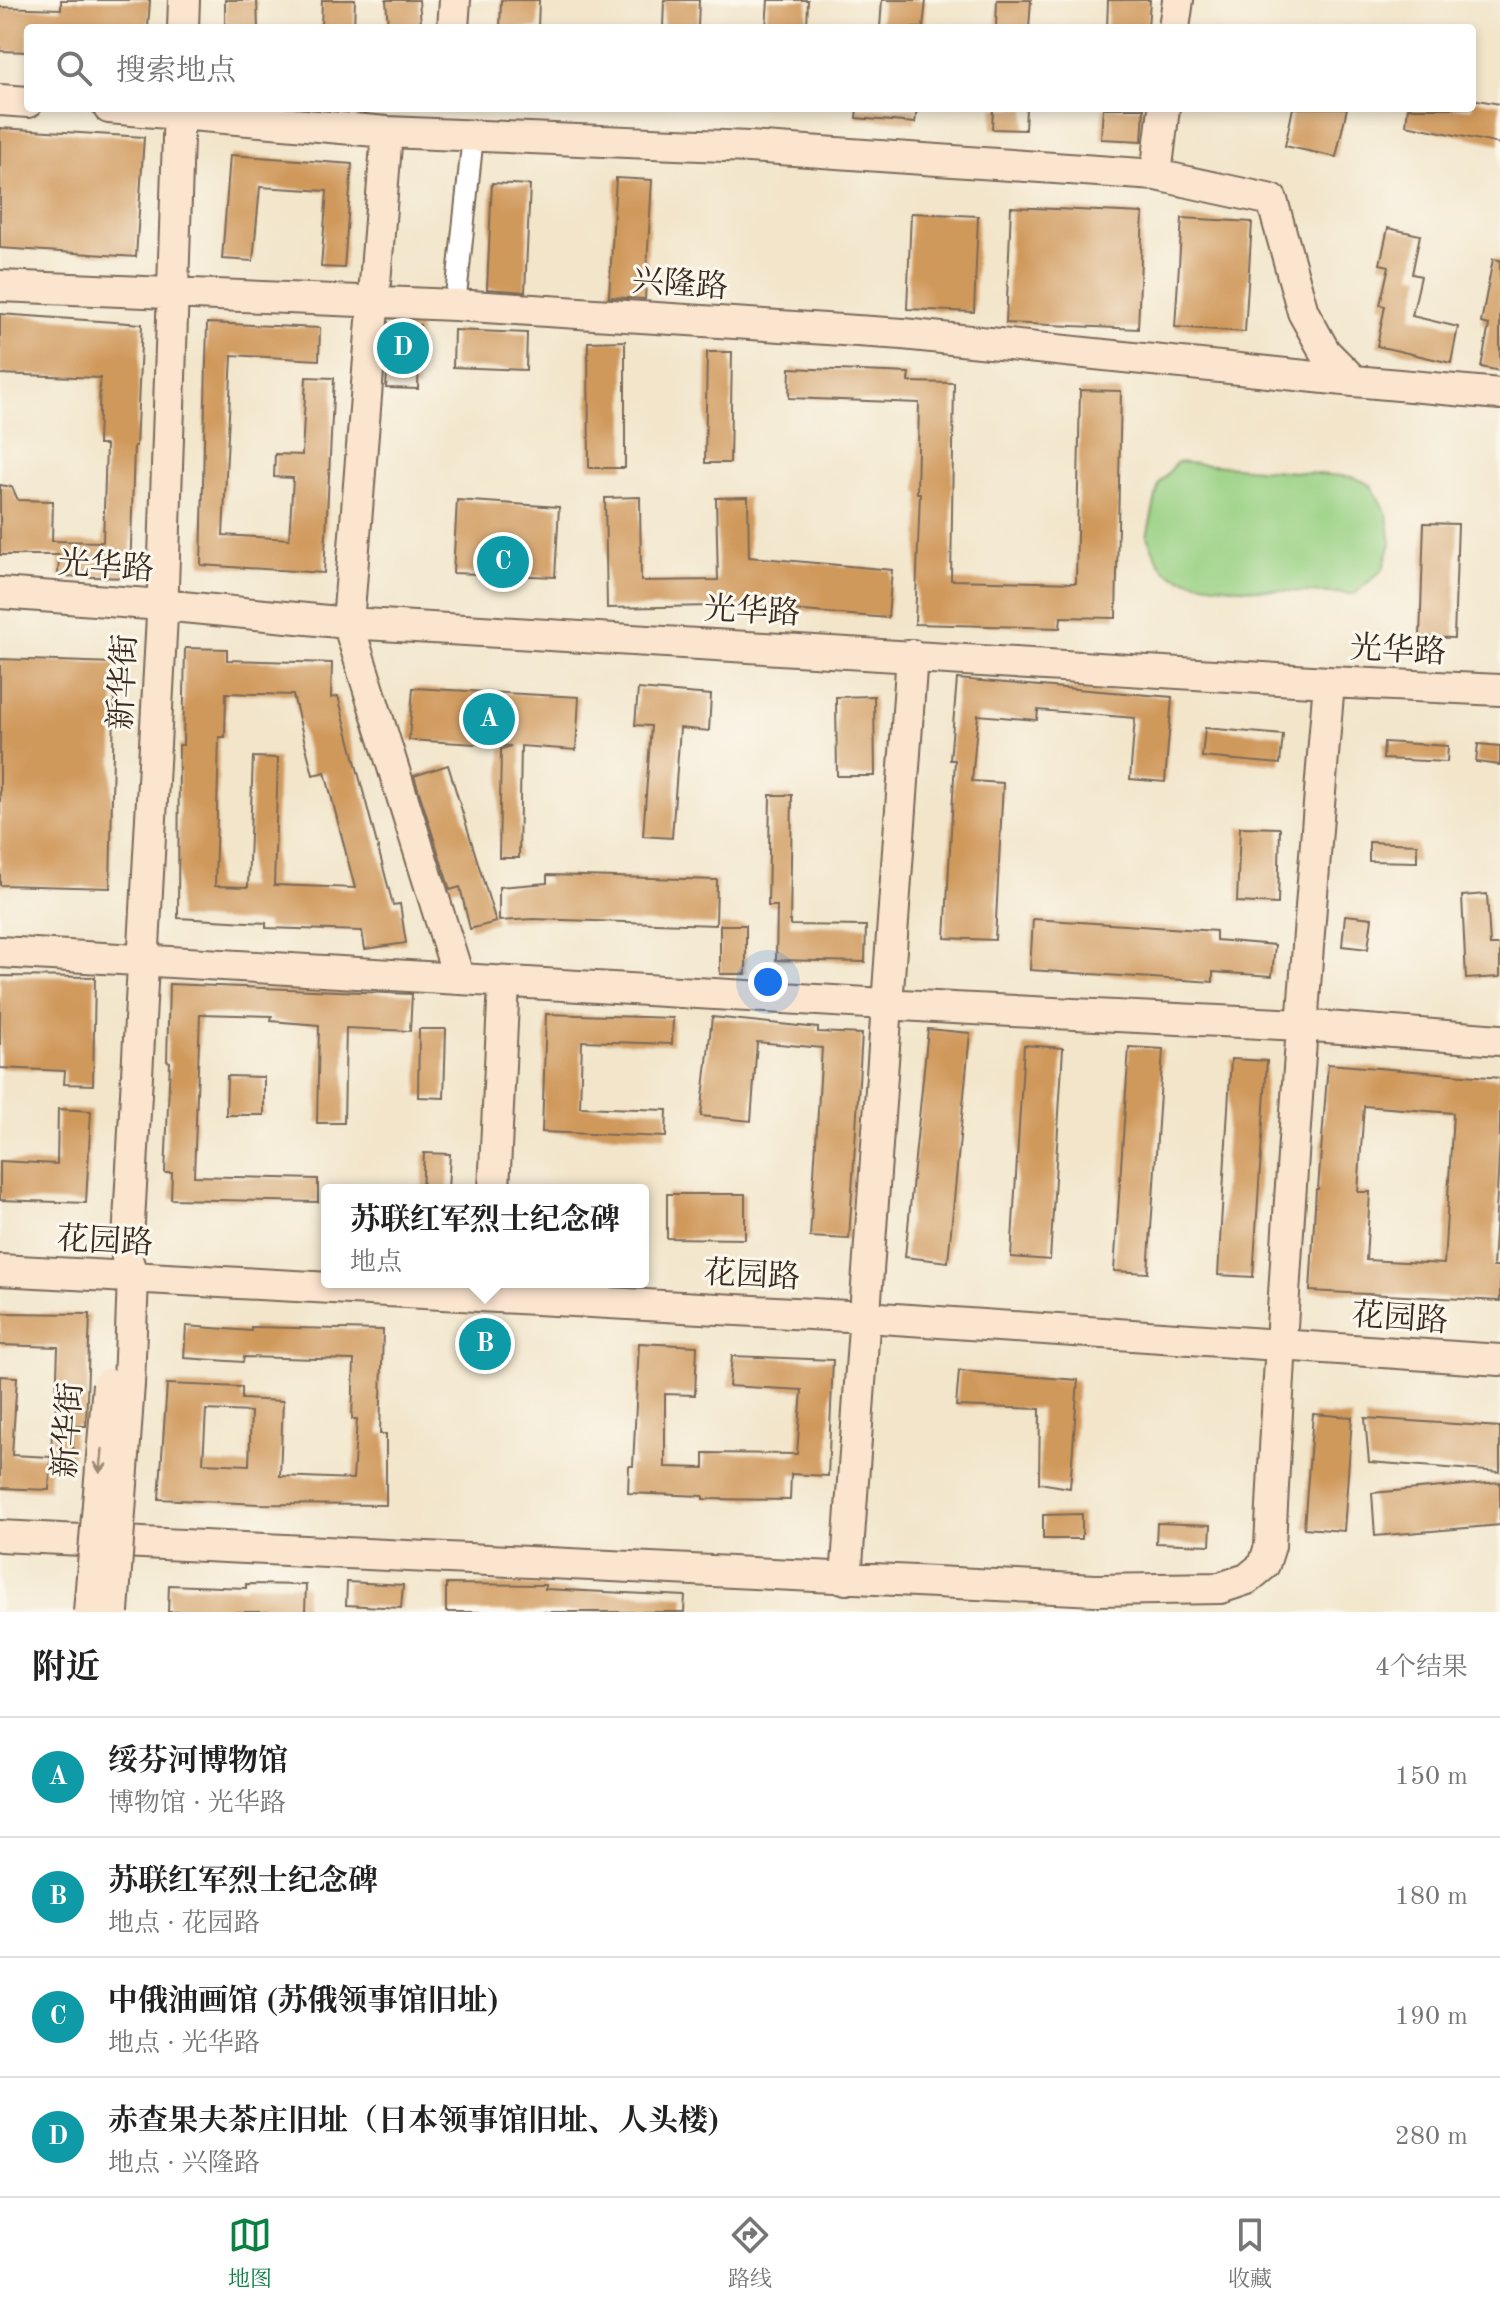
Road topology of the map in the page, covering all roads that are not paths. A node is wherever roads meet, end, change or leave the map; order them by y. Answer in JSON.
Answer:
{"nodes":[{"id":1,"x":184,"y":0,"type":"edge"},
{"id":2,"x":455,"y":0,"type":"edge"},
{"id":3,"x":1178,"y":0,"type":"edge"},
{"id":4,"x":183,"y":24,"type":"edge"},
{"id":5,"x":453,"y":24,"type":"edge"},
{"id":6,"x":1175,"y":24,"type":"edge"},
{"id":7,"x":0,"y":100,"type":"edge"},
{"id":8,"x":24,"y":102,"type":"edge"},
{"id":9,"x":178,"y":112,"type":"edge"},
{"id":10,"x":188,"y":112,"type":"edge"},
{"id":11,"x":1164,"y":112,"type":"edge"},
{"id":12,"x":457,"y":126,"type":"edge"},
{"id":13,"x":387,"y":132,"type":"junction"},
{"id":14,"x":1156,"y":175,"type":"junction"},
{"id":15,"x":0,"y":286,"type":"edge"},
{"id":16,"x":172,"y":295,"type":"junction"},
{"id":17,"x":374,"y":302,"type":"junction"},
{"id":18,"x":455,"y":305,"type":"junction"},
{"id":19,"x":1354,"y":381,"type":"junction"},
{"id":20,"x":1500,"y":394,"type":"edge"},
{"id":21,"x":0,"y":593,"type":"edge"},
{"id":22,"x":162,"y":605,"type":"junction"},
{"id":23,"x":348,"y":623,"type":"junction"},
{"id":24,"x":912,"y":655,"type":"junction"},
{"id":25,"x":1329,"y":682,"type":"junction"},
{"id":26,"x":1500,"y":690,"type":"edge"},
{"id":27,"x":0,"y":952,"type":"edge"},
{"id":28,"x":142,"y":961,"type":"junction"},
{"id":29,"x":459,"y":979,"type":"junction"},
{"id":30,"x":504,"y":982,"type":"junction"},
{"id":31,"x":888,"y":1004,"type":"junction"},
{"id":32,"x":1300,"y":1025,"type":"junction"},
{"id":33,"x":1500,"y":1040,"type":"edge"},
{"id":34,"x":494,"y":1184,"type":"edge"},
{"id":35,"x":0,"y":1251,"type":"edge"},
{"id":36,"x":321,"y":1268,"type":"edge"},
{"id":37,"x":0,"y":1270,"type":"edge"},
{"id":38,"x":124,"y":1271,"type":"junction"},
{"id":39,"x":321,"y":1281,"type":"edge"},
{"id":40,"x":649,"y":1285,"type":"edge"},
{"id":41,"x":469,"y":1288,"type":"edge"},
{"id":42,"x":489,"y":1289,"type":"edge"},
{"id":43,"x":867,"y":1306,"type":"junction"},
{"id":44,"x":1280,"y":1335,"type":"junction"},
{"id":45,"x":1500,"y":1342,"type":"edge"},
{"id":46,"x":1500,"y":1360,"type":"edge"},
{"id":47,"x":118,"y":1384,"type":"junction"},
{"id":48,"x":0,"y":1536,"type":"edge"},
{"id":49,"x":846,"y":1579,"type":"junction"},
{"id":50,"x":89,"y":1612,"type":"edge"},
{"id":51,"x":113,"y":1612,"type":"edge"}],
"edges":[{"from":1,"to":4,"type":"street"},
{"from":2,"to":5,"type":"street"},
{"from":3,"to":6,"type":"street"},
{"from":7,"to":8,"type":"street"},
{"from":9,"to":16,"type":"street","name":"新华街"},
{"from":10,"to":13,"type":"street"},
{"from":11,"to":14,"type":"street"},
{"from":12,"to":13,"type":"street"},
{"from":12,"to":14,"type":"street"},
{"from":12,"to":18,"type":"street"},
{"from":13,"to":17,"type":"street"},
{"from":14,"to":19,"type":"street"},
{"from":15,"to":16,"type":"street","name":"兴隆路"},
{"from":16,"to":17,"type":"street","name":"兴隆路"},
{"from":16,"to":22,"type":"street","name":"新华街"},
{"from":17,"to":18,"type":"street","name":"兴隆路"},
{"from":17,"to":23,"type":"street"},
{"from":18,"to":19,"type":"street","name":"兴隆路"},
{"from":19,"to":20,"type":"street","name":"兴隆路"},
{"from":21,"to":22,"type":"street","name":"光华路"},
{"from":22,"to":23,"type":"street","name":"光华路"},
{"from":22,"to":28,"type":"street","name":"新华街"},
{"from":23,"to":24,"type":"street","name":"光华路"},
{"from":23,"to":29,"type":"street"},
{"from":24,"to":25,"type":"street","name":"光华路"},
{"from":24,"to":31,"type":"street"},
{"from":25,"to":26,"type":"street","name":"光华路"},
{"from":25,"to":32,"type":"street"},
{"from":27,"to":28,"type":"street"},
{"from":28,"to":29,"type":"street"},
{"from":28,"to":38,"type":"street","name":"新华街"},
{"from":29,"to":30,"type":"street"},
{"from":30,"to":31,"type":"street"},
{"from":30,"to":34,"type":"street"},
{"from":31,"to":32,"type":"street"},
{"from":31,"to":43,"type":"street"},
{"from":32,"to":33,"type":"street"},
{"from":32,"to":44,"type":"street"},
{"from":35,"to":38,"type":"street","name":"花园路"},
{"from":36,"to":38,"type":"street","name":"花园路"},
{"from":37,"to":38,"type":"street","name":"花园路"},
{"from":38,"to":39,"type":"street","name":"花园路"},
{"from":38,"to":47,"type":"street","name":"新华街"},
{"from":40,"to":43,"type":"street","name":"花园路"},
{"from":41,"to":42,"type":"street","name":"花园路"},
{"from":42,"to":43,"type":"street","name":"花园路"},
{"from":43,"to":44,"type":"street","name":"花园路"},
{"from":43,"to":49,"type":"street"},
{"from":44,"to":45,"type":"street","name":"花园路"},
{"from":44,"to":46,"type":"street","name":"花园路"},
{"from":44,"to":49,"type":"street"},
{"from":47,"to":50,"type":"street","name":"新华街","one_way":true,"bridge":true},
{"from":47,"to":51,"type":"street","name":"新华街","bridge":true},
{"from":48,"to":49,"type":"street"}]}
